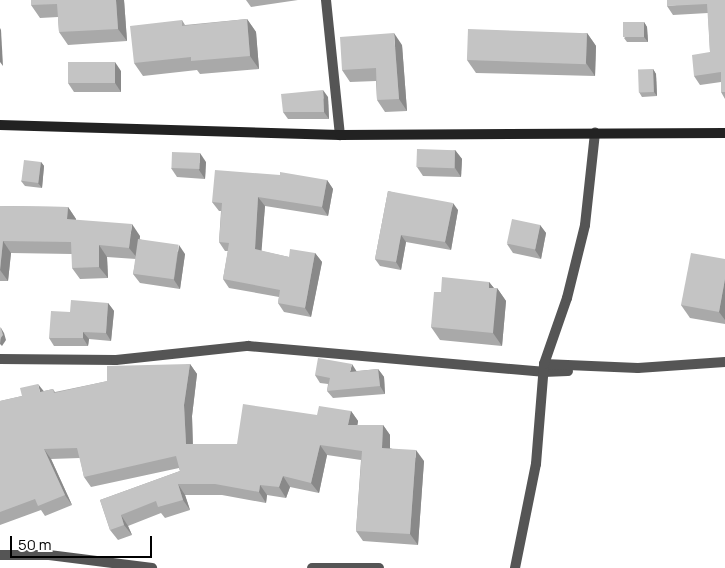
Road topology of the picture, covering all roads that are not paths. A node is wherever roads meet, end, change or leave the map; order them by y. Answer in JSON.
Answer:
{"nodes":[{"id":1,"x":326,"y":0,"type":"edge"},
{"id":2,"x":0,"y":125,"type":"edge"},
{"id":3,"x":595,"y":133,"type":"junction"},
{"id":4,"x":725,"y":133,"type":"edge"},
{"id":5,"x":340,"y":135,"type":"junction"},
{"id":6,"x":0,"y":359,"type":"edge"},
{"id":7,"x":725,"y":362,"type":"edge"},
{"id":8,"x":543,"y":368,"type":"junction"},
{"id":9,"x":568,"y":371,"type":"dead end"},
{"id":10,"x":0,"y":555,"type":"edge"},
{"id":11,"x":101,"y":566,"type":"edge"},
{"id":12,"x":152,"y":568,"type":"edge"},
{"id":13,"x":312,"y":568,"type":"edge"},
{"id":14,"x":379,"y":568,"type":"edge"},
{"id":15,"x":515,"y":568,"type":"edge"}],
"edges":[{"from":1,"to":5,"type":"street"},
{"from":2,"to":5,"type":"street"},
{"from":3,"to":4,"type":"street"},
{"from":3,"to":5,"type":"street"},
{"from":3,"to":8,"type":"street"},
{"from":6,"to":8,"type":"street"},
{"from":7,"to":8,"type":"street"},
{"from":8,"to":9,"type":"street"},
{"from":8,"to":15,"type":"street"},
{"from":10,"to":11,"type":"street"},
{"from":11,"to":12,"type":"street"},
{"from":13,"to":14,"type":"street"}]}
